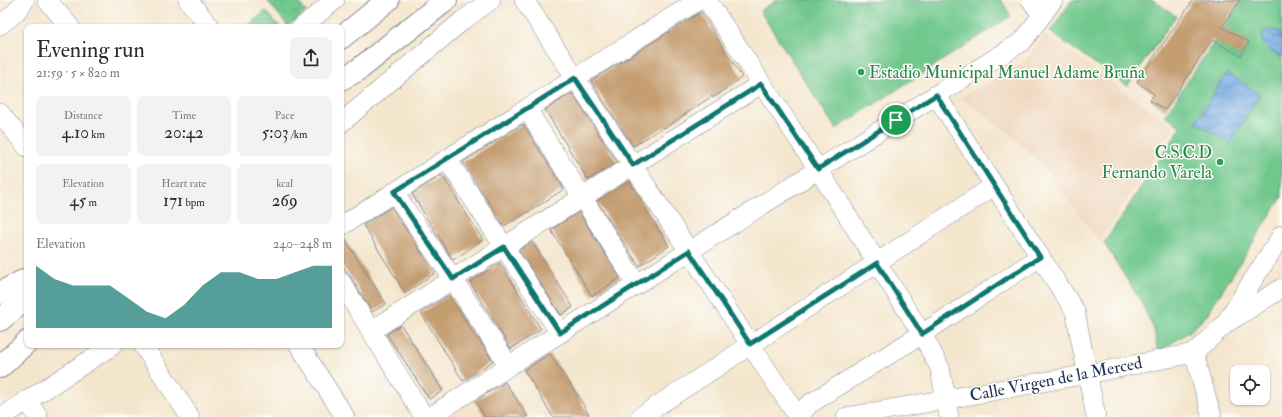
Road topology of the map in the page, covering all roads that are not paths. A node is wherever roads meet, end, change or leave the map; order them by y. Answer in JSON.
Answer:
{"nodes":[{"id":1,"x":47,"y":0,"type":"edge"},
{"id":2,"x":188,"y":0,"type":"edge"},
{"id":3,"x":335,"y":0,"type":"edge"},
{"id":4,"x":388,"y":0,"type":"edge"},
{"id":5,"x":446,"y":0,"type":"edge"},
{"id":6,"x":491,"y":0,"type":"edge"},
{"id":7,"x":524,"y":0,"type":"edge"},
{"id":8,"x":699,"y":0,"type":"edge"},
{"id":9,"x":707,"y":0,"type":"edge"},
{"id":10,"x":1031,"y":0,"type":"edge"},
{"id":11,"x":20,"y":6,"type":"edge"},
{"id":12,"x":1047,"y":7,"type":"edge"},
{"id":13,"x":67,"y":24,"type":"edge"},
{"id":14,"x":208,"y":24,"type":"edge"},
{"id":15,"x":306,"y":24,"type":"edge"},
{"id":16,"x":0,"y":25,"type":"edge"},
{"id":17,"x":344,"y":36,"type":"edge"},
{"id":18,"x":344,"y":77,"type":"edge"},
{"id":19,"x":575,"y":78,"type":"junction"},
{"id":20,"x":761,"y":84,"type":"junction"},
{"id":21,"x":936,"y":95,"type":"junction"},
{"id":22,"x":527,"y":109,"type":"junction"},
{"id":23,"x":0,"y":113,"type":"edge"},
{"id":24,"x":344,"y":120,"type":"edge"},
{"id":25,"x":24,"y":143,"type":"edge"},
{"id":26,"x":447,"y":159,"type":"junction"},
{"id":27,"x":633,"y":165,"type":"junction"},
{"id":28,"x":818,"y":169,"type":"junction"},
{"id":29,"x":994,"y":186,"type":"junction"},
{"id":30,"x":394,"y":192,"type":"junction"},
{"id":31,"x":581,"y":198,"type":"junction"},
{"id":32,"x":344,"y":224,"type":"edge"},
{"id":33,"x":1282,"y":235,"type":"edge"},
{"id":34,"x":504,"y":247,"type":"junction"},
{"id":35,"x":689,"y":251,"type":"junction"},
{"id":36,"x":1275,"y":256,"type":"edge"},
{"id":37,"x":1040,"y":257,"type":"junction"},
{"id":38,"x":877,"y":263,"type":"junction"},
{"id":39,"x":453,"y":279,"type":"junction"},
{"id":40,"x":24,"y":281,"type":"edge"},
{"id":41,"x":637,"y":284,"type":"junction"},
{"id":42,"x":344,"y":287,"type":"edge"},
{"id":43,"x":1282,"y":288,"type":"edge"},
{"id":44,"x":0,"y":293,"type":"edge"},
{"id":45,"x":24,"y":300,"type":"edge"},
{"id":46,"x":0,"y":320,"type":"edge"},
{"id":47,"x":1225,"y":324,"type":"junction"},
{"id":48,"x":371,"y":331,"type":"junction"},
{"id":49,"x":560,"y":333,"type":"junction"},
{"id":50,"x":922,"y":334,"type":"junction"},
{"id":51,"x":750,"y":344,"type":"junction"},
{"id":52,"x":24,"y":345,"type":"edge"},
{"id":53,"x":108,"y":348,"type":"edge"},
{"id":54,"x":145,"y":348,"type":"edge"},
{"id":55,"x":301,"y":348,"type":"edge"},
{"id":56,"x":1194,"y":353,"type":"junction"},
{"id":57,"x":509,"y":366,"type":"junction"},
{"id":58,"x":0,"y":367,"type":"edge"},
{"id":59,"x":1088,"y":374,"type":"junction"},
{"id":60,"x":27,"y":400,"type":"junction"},
{"id":61,"x":947,"y":408,"type":"edge"},
{"id":62,"x":2,"y":417,"type":"edge"},
{"id":63,"x":38,"y":417,"type":"edge"},
{"id":64,"x":190,"y":417,"type":"edge"},
{"id":65,"x":345,"y":417,"type":"edge"},
{"id":66,"x":424,"y":417,"type":"edge"},
{"id":67,"x":430,"y":417,"type":"edge"},
{"id":68,"x":640,"y":417,"type":"edge"},
{"id":69,"x":798,"y":417,"type":"edge"},
{"id":70,"x":846,"y":417,"type":"edge"},
{"id":71,"x":1096,"y":417,"type":"edge"},
{"id":72,"x":1212,"y":417,"type":"edge"}],
"edges":[{"from":1,"to":13,"type":"street"},
{"from":2,"to":14,"type":"street"},
{"from":3,"to":15,"type":"street"},
{"from":4,"to":17,"type":"main road"},
{"from":5,"to":18,"type":"main road"},
{"from":6,"to":24,"type":"street"},
{"from":7,"to":19,"type":"street"},
{"from":8,"to":19,"type":"street"},
{"from":9,"to":20,"type":"street"},
{"from":10,"to":12,"type":"street"},
{"from":11,"to":16,"type":"street"},
{"from":12,"to":21,"type":"street"},
{"from":19,"to":22,"type":"street"},
{"from":19,"to":27,"type":"street"},
{"from":20,"to":27,"type":"street"},
{"from":20,"to":28,"type":"street"},
{"from":21,"to":28,"type":"street"},
{"from":21,"to":29,"type":"street"},
{"from":22,"to":26,"type":"street"},
{"from":22,"to":31,"type":"street"},
{"from":23,"to":25,"type":"street"},
{"from":26,"to":30,"type":"street"},
{"from":26,"to":34,"type":"street"},
{"from":27,"to":31,"type":"street"},
{"from":27,"to":35,"type":"street"},
{"from":28,"to":35,"type":"street"},
{"from":28,"to":38,"type":"street"},
{"from":29,"to":37,"type":"street"},
{"from":29,"to":38,"type":"street"},
{"from":30,"to":32,"type":"street"},
{"from":30,"to":39,"type":"street"},
{"from":31,"to":34,"type":"street"},
{"from":31,"to":41,"type":"street"},
{"from":33,"to":36,"type":"street"},
{"from":34,"to":39,"type":"street"},
{"from":34,"to":49,"type":"street"},
{"from":35,"to":41,"type":"street"},
{"from":35,"to":51,"type":"street"},
{"from":36,"to":47,"type":"street"},
{"from":37,"to":50,"type":"street"},
{"from":37,"to":59,"type":"street"},
{"from":38,"to":50,"type":"street"},
{"from":38,"to":51,"type":"street"},
{"from":39,"to":48,"type":"street"},
{"from":39,"to":57,"type":"street"},
{"from":40,"to":44,"type":"main road"},
{"from":41,"to":49,"type":"street"},
{"from":42,"to":48,"type":"street"},
{"from":43,"to":47,"type":"street"},
{"from":45,"to":46,"type":"main road"},
{"from":47,"to":56,"type":"street"},
{"from":48,"to":66,"type":"street"},
{"from":49,"to":57,"type":"street"},
{"from":50,"to":61,"type":"street"},
{"from":50,"to":69,"type":"street"},
{"from":51,"to":68,"type":"street"},
{"from":51,"to":69,"type":"street"},
{"from":52,"to":58,"type":"main road"},
{"from":53,"to":60,"type":"street"},
{"from":54,"to":64,"type":"street"},
{"from":55,"to":65,"type":"street"},
{"from":56,"to":59,"type":"street","name":"Calle Virgen de la Merced"},
{"from":56,"to":72,"type":"street"},
{"from":57,"to":67,"type":"street"},
{"from":59,"to":61,"type":"street","name":"Calle Virgen de la Merced"},
{"from":59,"to":71,"type":"street"},
{"from":60,"to":62,"type":"street"},
{"from":60,"to":63,"type":"street"},
{"from":61,"to":70,"type":"street","name":"Calle Virgen de la Merced"}]}
